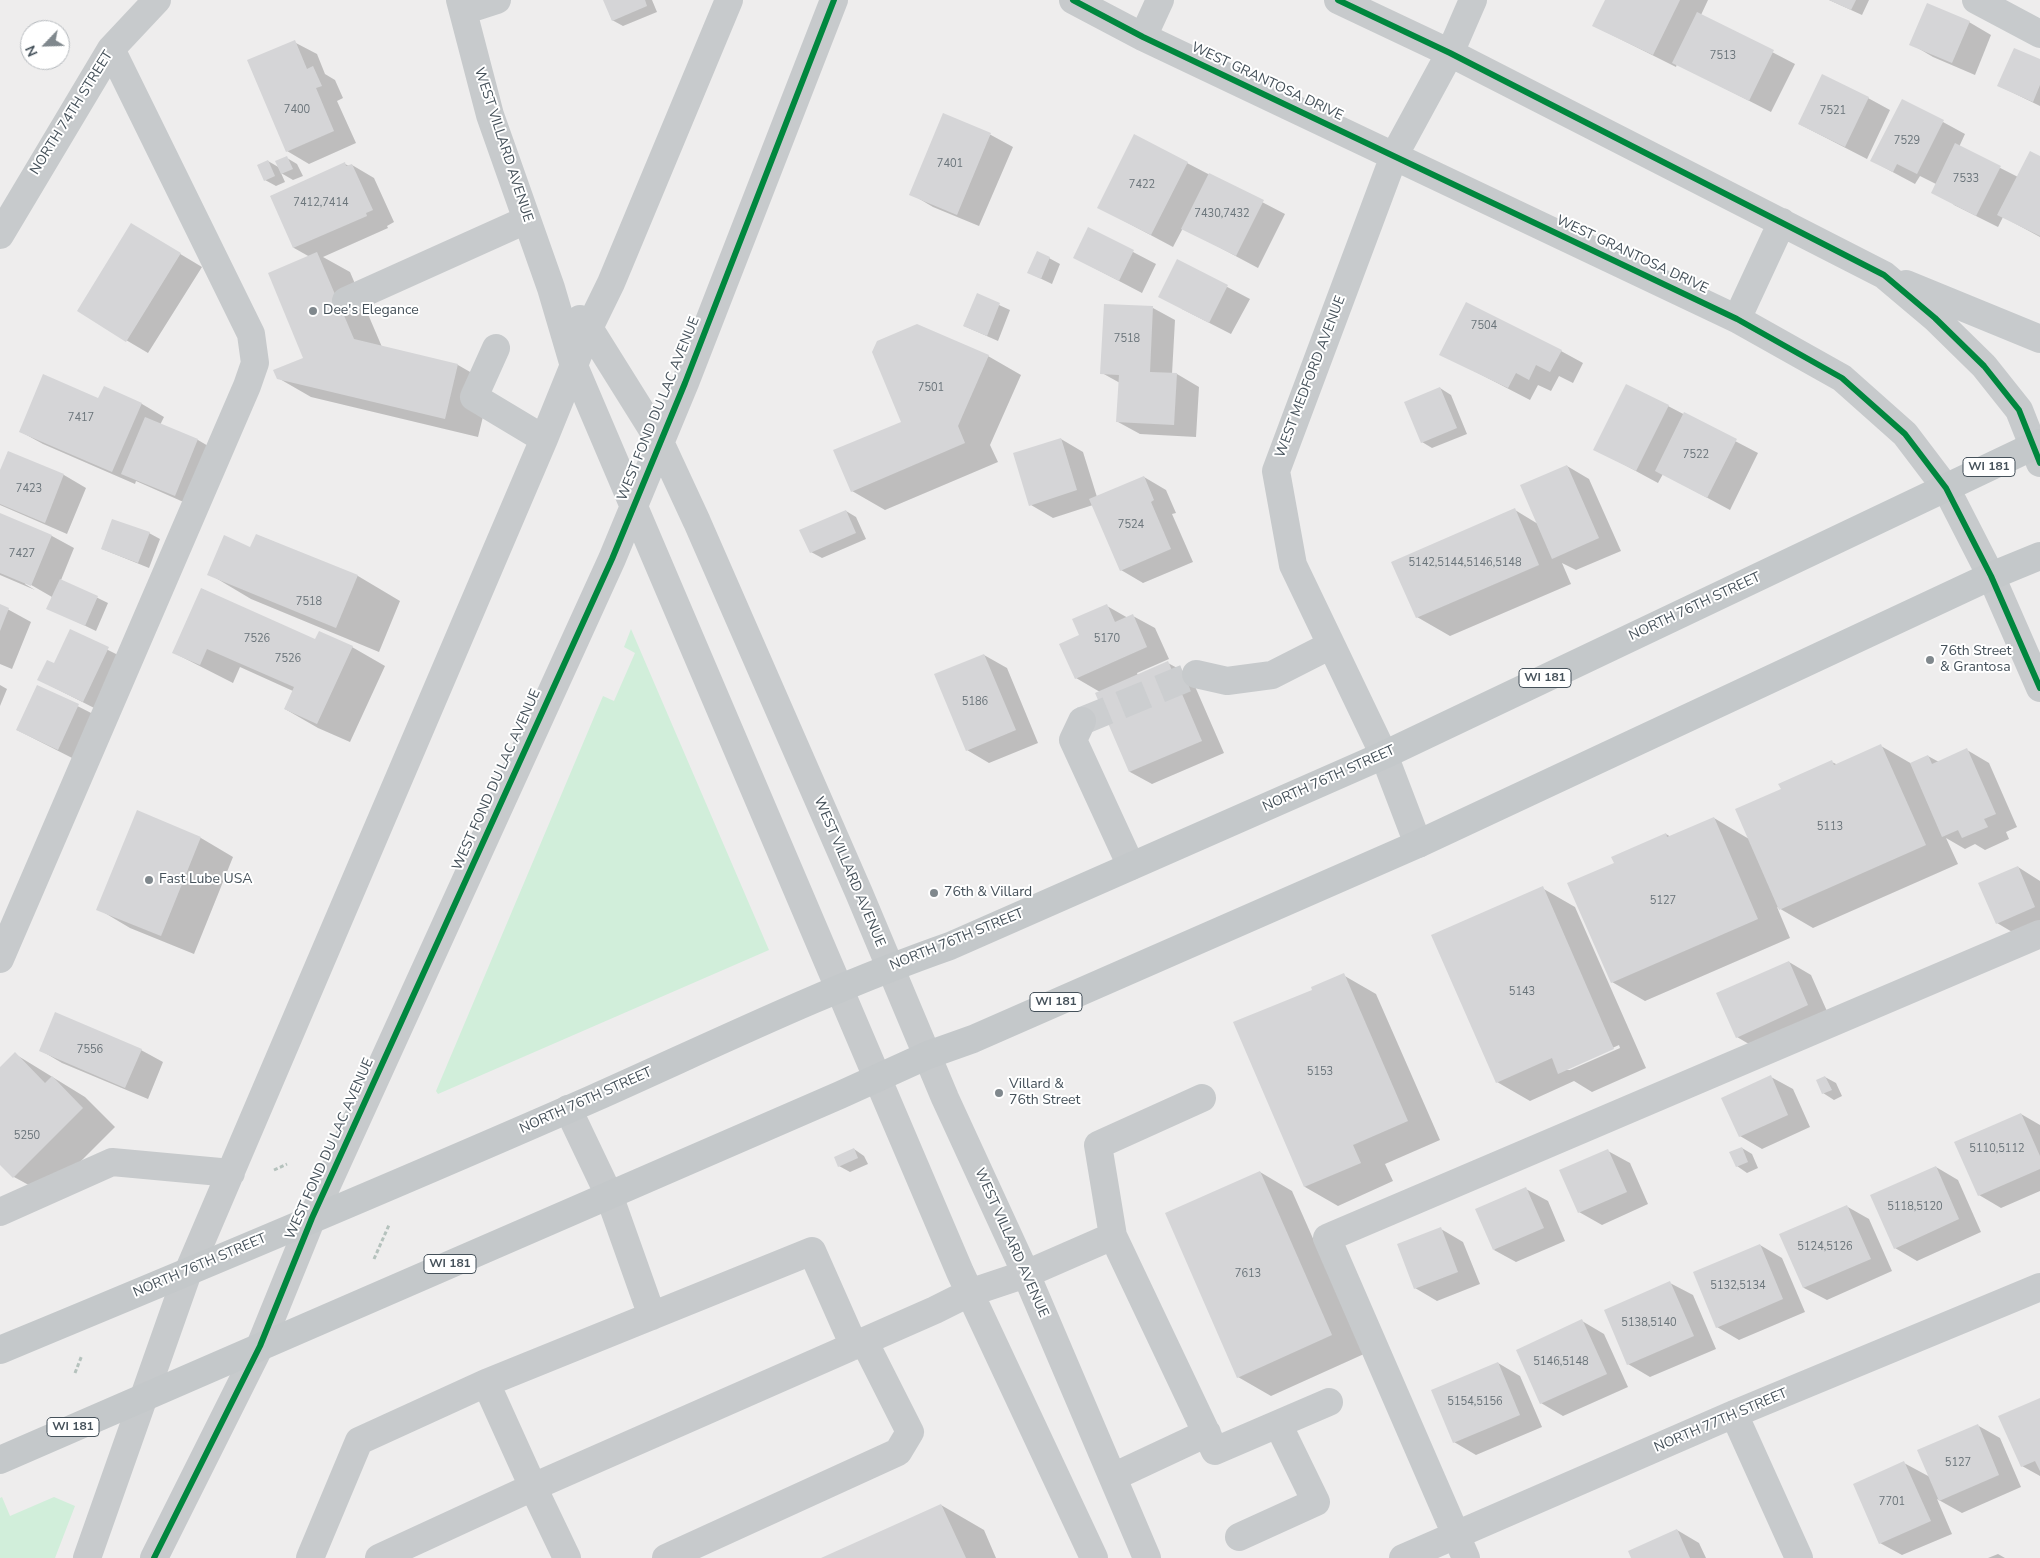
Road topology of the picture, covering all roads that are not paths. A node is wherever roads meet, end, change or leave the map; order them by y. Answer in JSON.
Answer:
{"nodes":[{"id":1,"x":157,"y":0,"type":"edge"},
{"id":2,"x":497,"y":0,"type":"edge"},
{"id":3,"x":729,"y":0,"type":"edge"},
{"id":4,"x":834,"y":0,"type":"edge"},
{"id":5,"x":1073,"y":0,"type":"edge"},
{"id":6,"x":1160,"y":0,"type":"edge"},
{"id":7,"x":1338,"y":0,"type":"edge"},
{"id":8,"x":1473,"y":0,"type":"edge"},
{"id":9,"x":1976,"y":0,"type":"edge"},
{"id":10,"x":462,"y":6,"type":"edge"},
{"id":11,"x":2040,"y":34,"type":"edge"},
{"id":12,"x":1143,"y":37,"type":"junction"},
{"id":13,"x":111,"y":49,"type":"junction"},
{"id":14,"x":1450,"y":53,"type":"junction"},
{"id":15,"x":1394,"y":156,"type":"junction"},
{"id":16,"x":526,"y":220,"type":"junction"},
{"id":17,"x":1782,"y":222,"type":"junction"},
{"id":18,"x":0,"y":235,"type":"edge"},
{"id":19,"x":1884,"y":275,"type":"junction"},
{"id":20,"x":552,"y":288,"type":"junction"},
{"id":21,"x":346,"y":302,"type":"dead end"},
{"id":22,"x":1737,"y":319,"type":"junction"},
{"id":23,"x":589,"y":328,"type":"junction"},
{"id":24,"x":2040,"y":339,"type":"edge"},
{"id":25,"x":496,"y":348,"type":"dead end"},
{"id":26,"x":574,"y":366,"type":"junction"},
{"id":27,"x":544,"y":439,"type":"junction"},
{"id":28,"x":659,"y":440,"type":"junction"},
{"id":29,"x":2037,"y":451,"type":"edge"},
{"id":30,"x":1946,"y":488,"type":"junction"},
{"id":31,"x":633,"y":505,"type":"junction"},
{"id":32,"x":2040,"y":556,"type":"edge"},
{"id":33,"x":1991,"y":576,"type":"junction"},
{"id":34,"x":1331,"y":645,"type":"junction"},
{"id":35,"x":1196,"y":674,"type":"tunnel mouth"},
{"id":36,"x":2040,"y":688,"type":"edge"},
{"id":37,"x":1082,"y":721,"type":"dead end"},
{"id":38,"x":1384,"y":755,"type":"junction"},
{"id":39,"x":1418,"y":844,"type":"junction"},
{"id":40,"x":1131,"y":866,"type":"junction"},
{"id":41,"x":2040,"y":934,"type":"edge"},
{"id":42,"x":0,"y":959,"type":"edge"},
{"id":43,"x":890,"y":967,"type":"junction"},
{"id":44,"x":839,"y":988,"type":"junction"},
{"id":45,"x":928,"y":1056,"type":"junction"},
{"id":46,"x":877,"y":1078,"type":"junction"},
{"id":47,"x":1202,"y":1098,"type":"dead end"},
{"id":48,"x":568,"y":1109,"type":"junction"},
{"id":49,"x":230,"y":1173,"type":"junction"},
{"id":50,"x":609,"y":1195,"type":"junction"},
{"id":51,"x":0,"y":1212,"type":"edge"},
{"id":52,"x":312,"y":1218,"type":"junction"},
{"id":53,"x":1113,"y":1236,"type":"junction"},
{"id":54,"x":188,"y":1272,"type":"junction"},
{"id":55,"x":1026,"y":1274,"type":"junction"},
{"id":56,"x":2040,"y":1287,"type":"edge"},
{"id":57,"x":969,"y":1294,"type":"junction"},
{"id":58,"x":652,"y":1316,"type":"junction"},
{"id":59,"x":859,"y":1344,"type":"junction"},
{"id":60,"x":260,"y":1346,"type":"junction"},
{"id":61,"x":0,"y":1350,"type":"edge"},
{"id":62,"x":486,"y":1383,"type":"junction"},
{"id":63,"x":146,"y":1394,"type":"junction"},
{"id":64,"x":1329,"y":1402,"type":"dead end"},
{"id":65,"x":1734,"y":1414,"type":"junction"},
{"id":66,"x":1278,"y":1424,"type":"junction"},
{"id":67,"x":1207,"y":1434,"type":"junction"},
{"id":68,"x":0,"y":1460,"type":"edge"},
{"id":69,"x":1113,"y":1477,"type":"junction"},
{"id":70,"x":533,"y":1487,"type":"junction"},
{"id":71,"x":1239,"y":1537,"type":"dead end"},
{"id":72,"x":1460,"y":1547,"type":"edge"},
{"id":73,"x":87,"y":1558,"type":"edge"},
{"id":74,"x":154,"y":1558,"type":"edge"},
{"id":75,"x":310,"y":1558,"type":"edge"},
{"id":76,"x":379,"y":1558,"type":"edge"},
{"id":77,"x":567,"y":1558,"type":"edge"},
{"id":78,"x":666,"y":1558,"type":"edge"},
{"id":79,"x":1094,"y":1558,"type":"edge"},
{"id":80,"x":1147,"y":1558,"type":"edge"},
{"id":81,"x":1403,"y":1558,"type":"edge"},
{"id":82,"x":1799,"y":1558,"type":"edge"}],
"edges":[{"from":1,"to":13,"type":"street","name":"NORTH 74TH STREET"},
{"from":2,"to":10,"type":"street"},
{"from":3,"to":23,"type":"street"},
{"from":4,"to":28,"type":"street","name":"WEST FOND DU LAC AVENUE"},
{"from":5,"to":12,"type":"street","name":"WEST GRANTOSA DRIVE"},
{"from":6,"to":12,"type":"street"},
{"from":7,"to":14,"type":"street"},
{"from":8,"to":14,"type":"street","name":"WEST MEDFORD AVENUE"},
{"from":9,"to":11,"type":"street"},
{"from":10,"to":16,"type":"street","name":"WEST VILLARD AVENUE"},
{"from":12,"to":15,"type":"street","name":"WEST GRANTOSA DRIVE"},
{"from":13,"to":18,"type":"street","name":"NORTH 74TH STREET"},
{"from":13,"to":42,"type":"street"},
{"from":14,"to":15,"type":"street","name":"WEST MEDFORD AVENUE"},
{"from":14,"to":17,"type":"street"},
{"from":15,"to":22,"type":"street","name":"WEST GRANTOSA DRIVE"},
{"from":15,"to":34,"type":"street","name":"WEST MEDFORD AVENUE"},
{"from":16,"to":20,"type":"street","name":"WEST VILLARD AVENUE"},
{"from":16,"to":21,"type":"street"},
{"from":17,"to":19,"type":"street"},
{"from":17,"to":22,"type":"street"},
{"from":19,"to":24,"type":"street"},
{"from":19,"to":29,"type":"street"},
{"from":20,"to":23,"type":"street","name":"WEST VILLARD AVENUE"},
{"from":20,"to":26,"type":"street","name":"WEST VILLARD AVENUE"},
{"from":22,"to":30,"type":"street","name":"WEST GRANTOSA DRIVE"},
{"from":23,"to":26,"type":"street"},
{"from":23,"to":28,"type":"street","name":"WEST VILLARD AVENUE"},
{"from":25,"to":27,"type":"street"},
{"from":26,"to":27,"type":"street"},
{"from":26,"to":31,"type":"street","name":"WEST VILLARD AVENUE"},
{"from":27,"to":49,"type":"street"},
{"from":28,"to":31,"type":"street","name":"WEST FOND DU LAC AVENUE"},
{"from":28,"to":43,"type":"street","name":"WEST VILLARD AVENUE"},
{"from":29,"to":30,"type":"main road","name":"NORTH 76TH STREET","number":"WI 181"},
{"from":30,"to":33,"type":"street","name":"WEST GRANTOSA DRIVE"},
{"from":30,"to":38,"type":"main road","name":"NORTH 76TH STREET","number":"WI 181"},
{"from":31,"to":44,"type":"street","name":"WEST VILLARD AVENUE"},
{"from":31,"to":52,"type":"street","name":"WEST FOND DU LAC AVENUE"},
{"from":32,"to":33,"type":"main road","number":"WI 181"},
{"from":33,"to":36,"type":"street","name":"WEST GRANTOSA DRIVE"},
{"from":33,"to":39,"type":"main road","number":"WI 181"},
{"from":34,"to":35,"type":"street"},
{"from":34,"to":38,"type":"street","name":"WEST MEDFORD AVENUE"},
{"from":37,"to":40,"type":"street"},
{"from":38,"to":39,"type":"street","name":"WEST MEDFORD AVENUE"},
{"from":38,"to":40,"type":"main road","name":"NORTH 76TH STREET","number":"WI 181"},
{"from":39,"to":45,"type":"main road","number":"WI 181"},
{"from":40,"to":43,"type":"main road","name":"NORTH 76TH STREET","number":"WI 181"},
{"from":41,"to":72,"type":"street"},
{"from":43,"to":44,"type":"main road","name":"NORTH 76TH STREET","number":"WI 181"},
{"from":43,"to":45,"type":"street","name":"WEST VILLARD AVENUE"},
{"from":44,"to":46,"type":"street","name":"WEST VILLARD AVENUE"},
{"from":44,"to":48,"type":"main road","name":"NORTH 76TH STREET","number":"WI 181"},
{"from":45,"to":46,"type":"main road","number":"WI 181"},
{"from":45,"to":55,"type":"street","name":"WEST VILLARD AVENUE"},
{"from":46,"to":50,"type":"main road","number":"WI 181"},
{"from":46,"to":57,"type":"street","name":"WEST VILLARD AVENUE"},
{"from":47,"to":53,"type":"street"},
{"from":48,"to":50,"type":"street"},
{"from":48,"to":52,"type":"main road","name":"NORTH 76TH STREET","number":"WI 181"},
{"from":49,"to":51,"type":"street"},
{"from":49,"to":54,"type":"street"},
{"from":50,"to":58,"type":"street"},
{"from":50,"to":60,"type":"main road","number":"WI 181"},
{"from":52,"to":54,"type":"main road","name":"NORTH 76TH STREET","number":"WI 181"},
{"from":52,"to":60,"type":"street","name":"WEST FOND DU LAC AVENUE"},
{"from":53,"to":55,"type":"street"},
{"from":53,"to":67,"type":"street"},
{"from":54,"to":61,"type":"main road","name":"NORTH 76TH STREET","number":"WI 181"},
{"from":54,"to":63,"type":"street"},
{"from":55,"to":57,"type":"street"},
{"from":55,"to":69,"type":"street","name":"WEST VILLARD AVENUE"},
{"from":56,"to":65,"type":"street","name":"NORTH 77TH STREET"},
{"from":57,"to":59,"type":"street"},
{"from":57,"to":79,"type":"street","name":"WEST VILLARD AVENUE"},
{"from":58,"to":59,"type":"street"},
{"from":58,"to":62,"type":"street"},
{"from":59,"to":70,"type":"street"},
{"from":59,"to":78,"type":"street"},
{"from":60,"to":63,"type":"main road","number":"WI 181"},
{"from":60,"to":74,"type":"street","name":"WEST FOND DU LAC AVENUE"},
{"from":62,"to":70,"type":"street"},
{"from":62,"to":75,"type":"street"},
{"from":63,"to":68,"type":"main road","number":"WI 181"},
{"from":63,"to":73,"type":"street"},
{"from":64,"to":66,"type":"street"},
{"from":65,"to":72,"type":"street","name":"NORTH 77TH STREET"},
{"from":65,"to":82,"type":"street"},
{"from":66,"to":67,"type":"street"},
{"from":66,"to":71,"type":"street"},
{"from":67,"to":69,"type":"street"},
{"from":69,"to":80,"type":"street","name":"WEST VILLARD AVENUE"},
{"from":70,"to":76,"type":"street"},
{"from":70,"to":77,"type":"street"},
{"from":72,"to":81,"type":"street","name":"NORTH 77TH STREET"}]}
